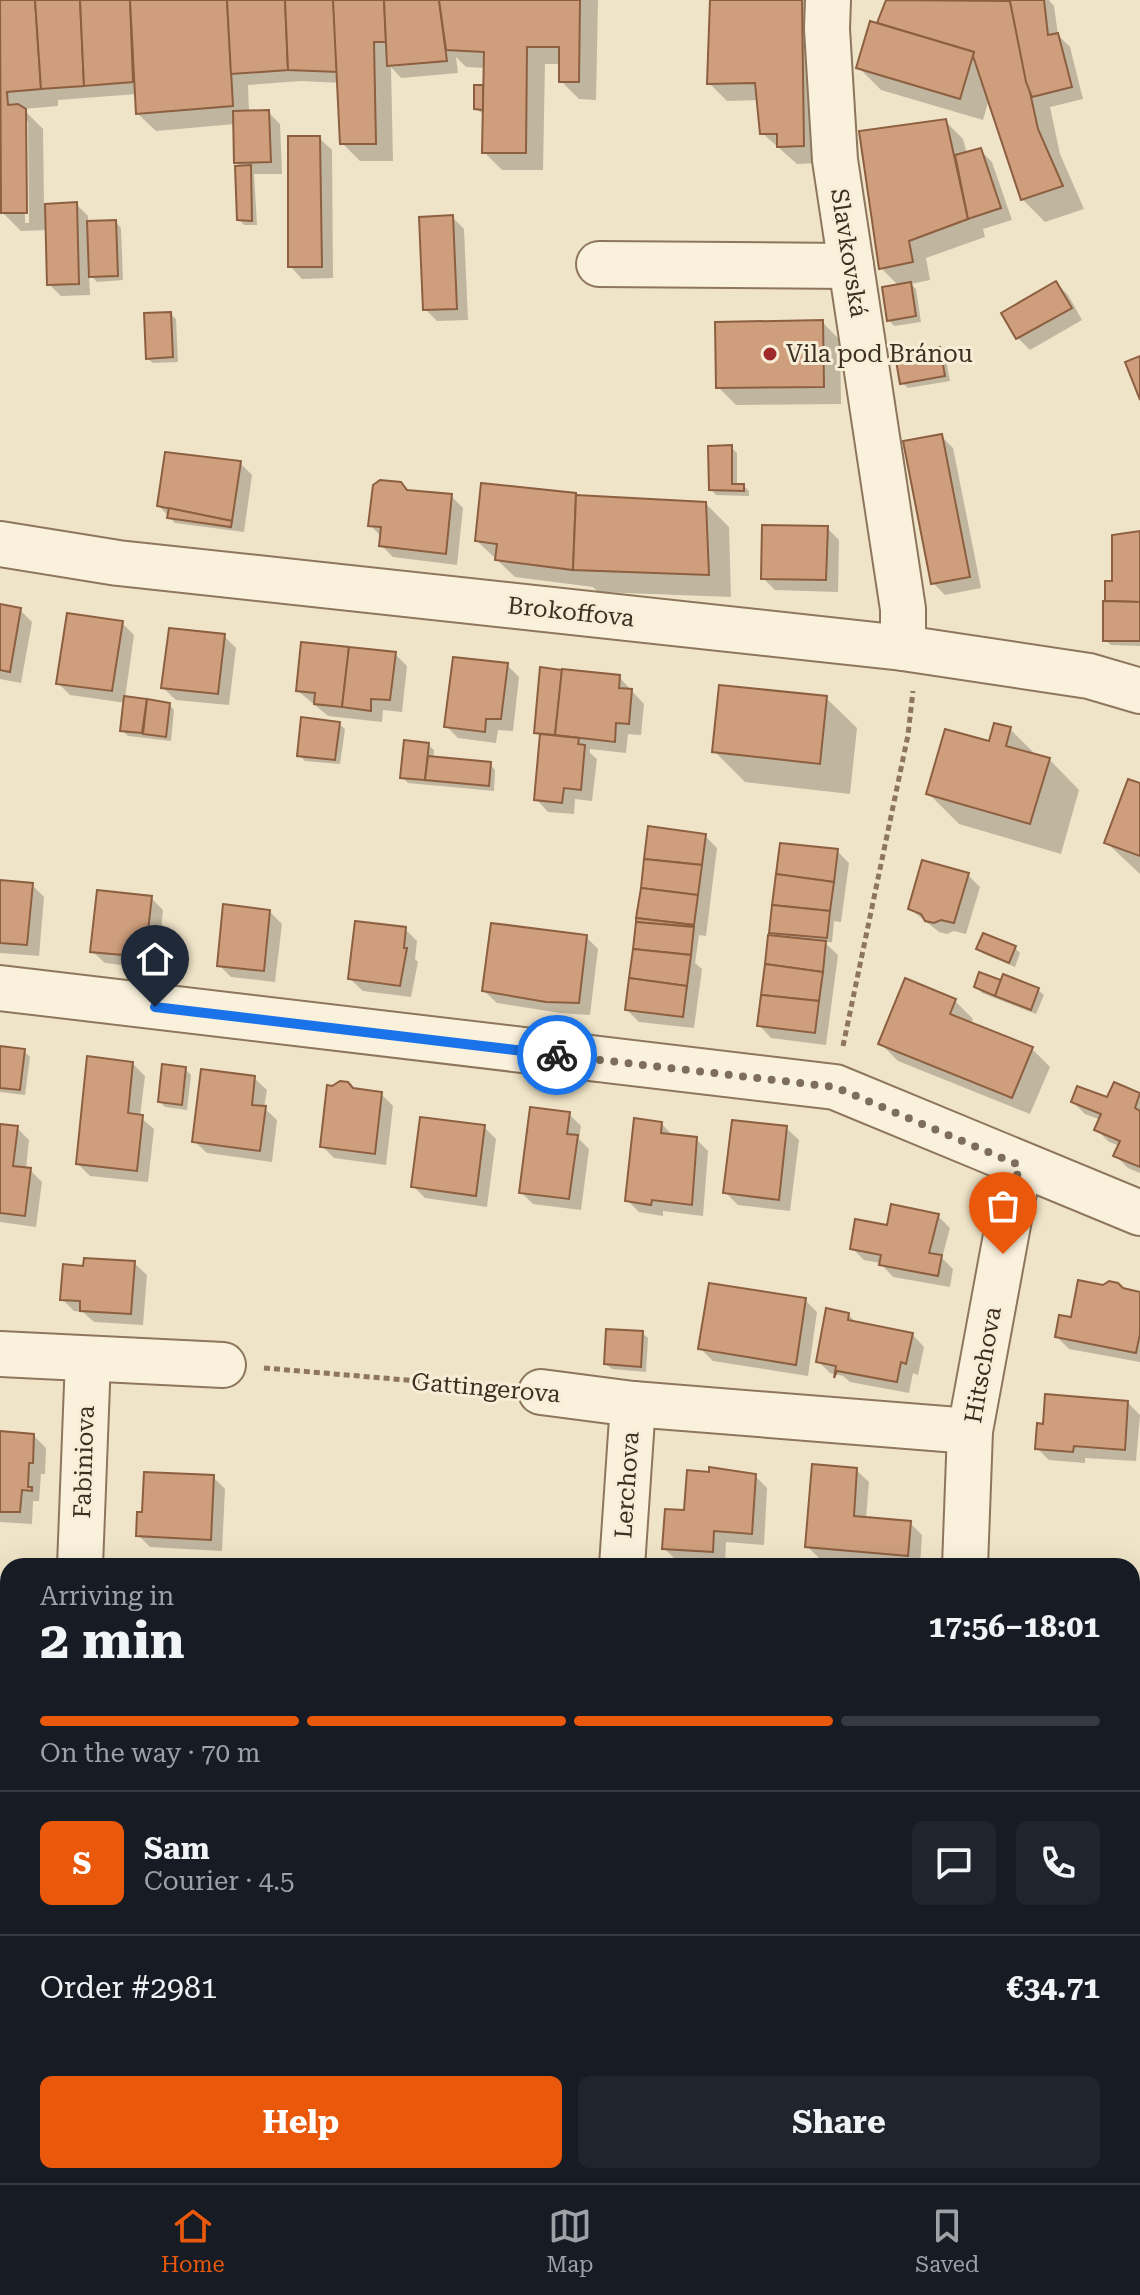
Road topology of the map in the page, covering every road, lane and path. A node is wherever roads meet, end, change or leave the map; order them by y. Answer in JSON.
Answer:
{"nodes":[{"id":1,"x":828,"y":0,"type":"edge"},
{"id":2,"x":599,"y":264,"type":"dead end"},
{"id":3,"x":851,"y":266,"type":"junction"},
{"id":4,"x":0,"y":544,"type":"edge"},
{"id":5,"x":903,"y":648,"type":"junction"},
{"id":6,"x":1140,"y":691,"type":"edge"},
{"id":7,"x":0,"y":988,"type":"edge"},
{"id":8,"x":835,"y":1087,"type":"junction"},
{"id":9,"x":1019,"y":1165,"type":"junction"},
{"id":10,"x":1140,"y":1213,"type":"edge"},
{"id":11,"x":0,"y":1354,"type":"edge"},
{"id":12,"x":88,"y":1359,"type":"junction"},
{"id":13,"x":223,"y":1365,"type":"joint"},
{"id":14,"x":541,"y":1392,"type":"joint"},
{"id":15,"x":633,"y":1404,"type":"junction"},
{"id":16,"x":970,"y":1431,"type":"junction"},
{"id":17,"x":80,"y":1558,"type":"edge"},
{"id":18,"x":623,"y":1558,"type":"edge"},
{"id":19,"x":965,"y":1558,"type":"edge"}],
"edges":[{"from":1,"to":3,"type":"street","name":"Slavkovská"},
{"from":2,"to":3,"type":"street"},
{"from":3,"to":5,"type":"street","name":"Slavkovská"},
{"from":4,"to":5,"type":"street","name":"Brokoffova"},
{"from":5,"to":6,"type":"street","name":"Brokoffova"},
{"from":5,"to":8,"type":"path"},
{"from":7,"to":8,"type":"street"},
{"from":8,"to":9,"type":"street"},
{"from":9,"to":10,"type":"street"},
{"from":9,"to":16,"type":"street","name":"Hitschova"},
{"from":11,"to":12,"type":"street"},
{"from":12,"to":13,"type":"street"},
{"from":12,"to":17,"type":"street","name":"Fabiniova"},
{"from":13,"to":14,"type":"path","name":"Gattingerova"},
{"from":14,"to":15,"type":"street","name":"Gattingerova"},
{"from":15,"to":16,"type":"street","name":"Gattingerova"},
{"from":15,"to":18,"type":"street","name":"Lerchova"},
{"from":16,"to":19,"type":"street","name":"Hitschova"}]}
